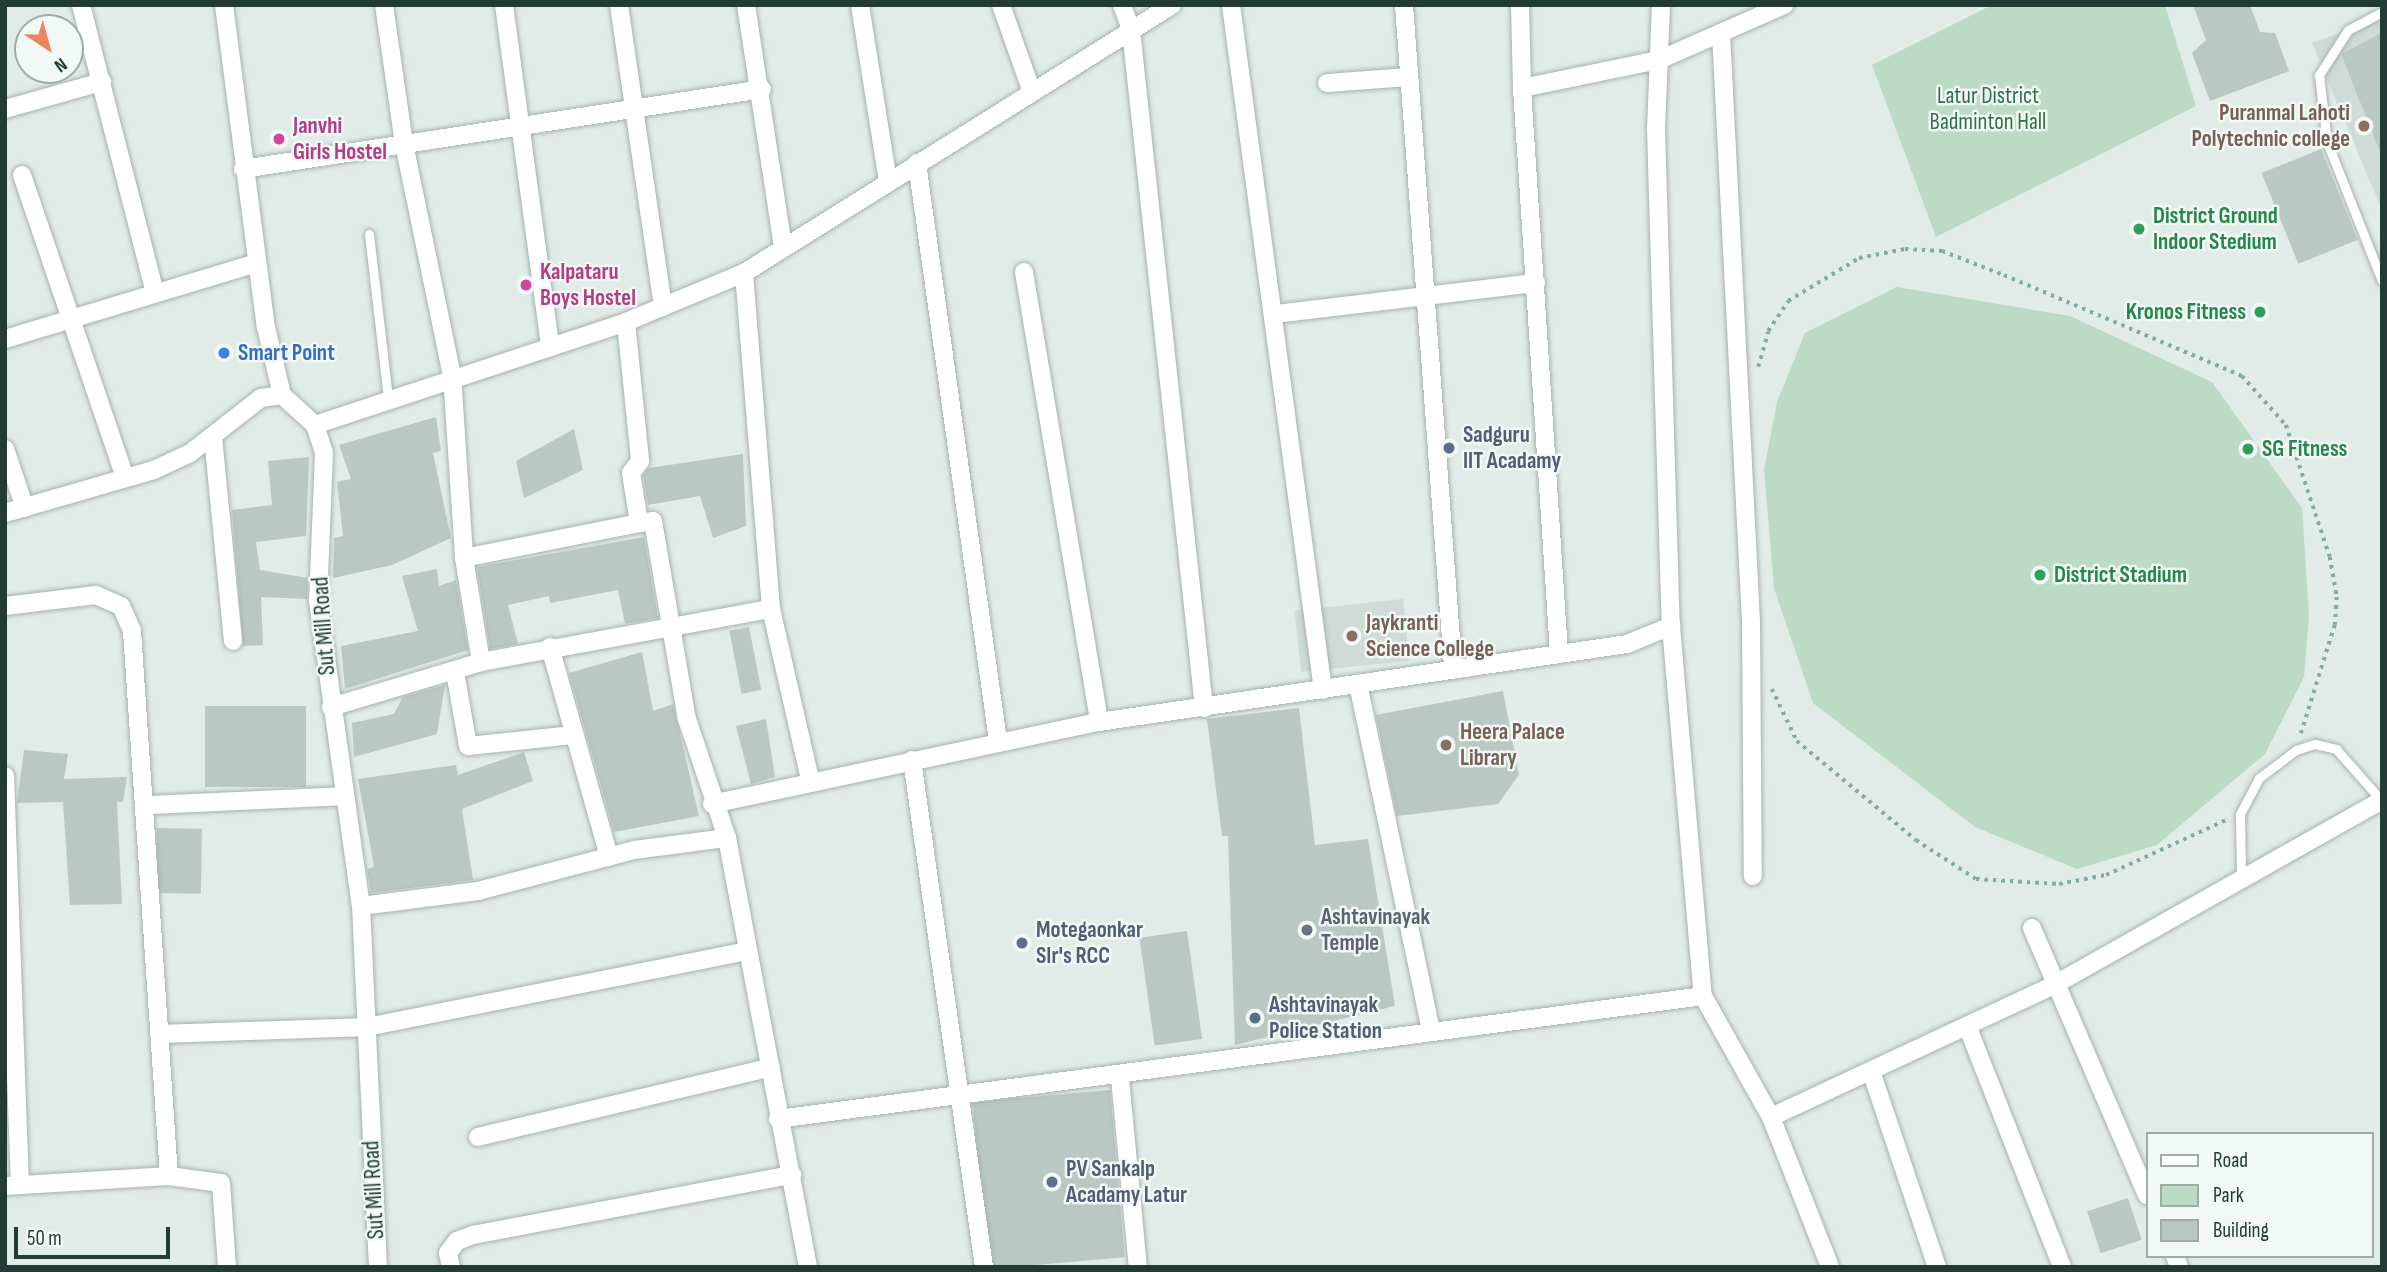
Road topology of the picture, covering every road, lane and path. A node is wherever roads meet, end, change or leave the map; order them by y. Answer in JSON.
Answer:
{"nodes":[{"id":1,"x":81,"y":5,"type":"edge"},
{"id":2,"x":224,"y":5,"type":"edge"},
{"id":3,"x":384,"y":5,"type":"edge"},
{"id":4,"x":504,"y":5,"type":"edge"},
{"id":5,"x":619,"y":5,"type":"edge"},
{"id":6,"x":746,"y":5,"type":"edge"},
{"id":7,"x":860,"y":5,"type":"edge"},
{"id":8,"x":1002,"y":5,"type":"edge"},
{"id":9,"x":1122,"y":5,"type":"edge"},
{"id":10,"x":1171,"y":5,"type":"edge"},
{"id":11,"x":1231,"y":5,"type":"edge"},
{"id":12,"x":1404,"y":5,"type":"edge"},
{"id":13,"x":1520,"y":5,"type":"edge"},
{"id":14,"x":1661,"y":5,"type":"edge"},
{"id":15,"x":1784,"y":5,"type":"edge"},
{"id":16,"x":2382,"y":12,"type":"edge"},
{"id":17,"x":1130,"y":30,"type":"junction"},
{"id":18,"x":1721,"y":33,"type":"junction"},
{"id":19,"x":1659,"y":60,"type":"junction"},
{"id":20,"x":1409,"y":77,"type":"junction"},
{"id":21,"x":102,"y":82,"type":"junction"},
{"id":22,"x":1327,"y":82,"type":"dead end"},
{"id":23,"x":1522,"y":88,"type":"junction"},
{"id":24,"x":762,"y":89,"type":"junction"},
{"id":25,"x":1032,"y":92,"type":"junction"},
{"id":26,"x":637,"y":108,"type":"junction"},
{"id":27,"x":5,"y":109,"type":"edge"},
{"id":28,"x":522,"y":126,"type":"junction"},
{"id":29,"x":404,"y":144,"type":"junction"},
{"id":30,"x":917,"y":163,"type":"junction"},
{"id":31,"x":243,"y":169,"type":"junction"},
{"id":32,"x":22,"y":175,"type":"dead end"},
{"id":33,"x":888,"y":181,"type":"junction"},
{"id":34,"x":369,"y":234,"type":"dead end"},
{"id":35,"x":783,"y":248,"type":"junction"},
{"id":36,"x":257,"y":264,"type":"junction"},
{"id":37,"x":1024,"y":272,"type":"dead end"},
{"id":38,"x":744,"y":273,"type":"junction"},
{"id":39,"x":2382,"y":281,"type":"edge"},
{"id":40,"x":1536,"y":283,"type":"junction"},
{"id":41,"x":155,"y":293,"type":"junction"},
{"id":42,"x":1425,"y":296,"type":"junction"},
{"id":43,"x":663,"y":307,"type":"junction"},
{"id":44,"x":1275,"y":314,"type":"junction"},
{"id":45,"x":73,"y":316,"type":"junction"},
{"id":46,"x":626,"y":322,"type":"junction"},
{"id":47,"x":5,"y":339,"type":"edge"},
{"id":48,"x":550,"y":347,"type":"junction"},
{"id":49,"x":452,"y":375,"type":"junction"},
{"id":50,"x":1757,"y":380,"type":"dead end"},
{"id":51,"x":282,"y":395,"type":"junction"},
{"id":52,"x":388,"y":398,"type":"junction"},
{"id":53,"x":315,"y":425,"type":"junction"},
{"id":54,"x":213,"y":437,"type":"junction"},
{"id":55,"x":5,"y":449,"type":"edge"},
{"id":56,"x":125,"y":478,"type":"junction"},
{"id":57,"x":25,"y":508,"type":"junction"},
{"id":58,"x":5,"y":513,"type":"edge"},
{"id":59,"x":639,"y":523,"type":"junction"},
{"id":60,"x":464,"y":558,"type":"junction"},
{"id":61,"x":5,"y":606,"type":"edge"},
{"id":62,"x":771,"y":609,"type":"junction"},
{"id":63,"x":674,"y":626,"type":"junction"},
{"id":64,"x":1671,"y":626,"type":"junction"},
{"id":65,"x":233,"y":641,"type":"dead end"},
{"id":66,"x":550,"y":647,"type":"junction"},
{"id":67,"x":1559,"y":653,"type":"junction"},
{"id":68,"x":481,"y":662,"type":"junction"},
{"id":69,"x":1453,"y":666,"type":"junction"},
{"id":70,"x":455,"y":672,"type":"junction"},
{"id":71,"x":1771,"y":679,"type":"dead end"},
{"id":72,"x":1358,"y":684,"type":"junction"},
{"id":73,"x":1323,"y":690,"type":"junction"},
{"id":74,"x":331,"y":707,"type":"junction"},
{"id":75,"x":1204,"y":708,"type":"junction"},
{"id":76,"x":1099,"y":722,"type":"junction"},
{"id":77,"x":573,"y":735,"type":"junction"},
{"id":78,"x":998,"y":741,"type":"junction"},
{"id":79,"x":2296,"y":750,"type":"junction"},
{"id":80,"x":912,"y":760,"type":"junction"},
{"id":81,"x":5,"y":776,"type":"edge"},
{"id":82,"x":810,"y":779,"type":"junction"},
{"id":83,"x":344,"y":796,"type":"junction"},
{"id":84,"x":2382,"y":800,"type":"edge"},
{"id":85,"x":712,"y":804,"type":"junction"},
{"id":86,"x":148,"y":805,"type":"junction"},
{"id":87,"x":2240,"y":814,"type":"junction"},
{"id":88,"x":727,"y":838,"type":"junction"},
{"id":89,"x":610,"y":857,"type":"junction"},
{"id":90,"x":1753,"y":876,"type":"dead end"},
{"id":91,"x":2241,"y":876,"type":"junction"},
{"id":92,"x":361,"y":906,"type":"junction"},
{"id":93,"x":2032,"y":928,"type":"dead end"},
{"id":94,"x":744,"y":952,"type":"junction"},
{"id":95,"x":2054,"y":985,"type":"junction"},
{"id":96,"x":1703,"y":996,"type":"junction"},
{"id":97,"x":367,"y":1027,"type":"junction"},
{"id":98,"x":1968,"y":1028,"type":"junction"},
{"id":99,"x":1431,"y":1031,"type":"junction"},
{"id":100,"x":160,"y":1034,"type":"junction"},
{"id":101,"x":771,"y":1067,"type":"junction"},
{"id":102,"x":1871,"y":1071,"type":"junction"},
{"id":103,"x":1120,"y":1077,"type":"junction"},
{"id":104,"x":962,"y":1098,"type":"junction"},
{"id":105,"x":1771,"y":1117,"type":"junction"},
{"id":106,"x":778,"y":1119,"type":"junction"},
{"id":107,"x":478,"y":1137,"type":"dead end"},
{"id":108,"x":792,"y":1175,"type":"junction"},
{"id":109,"x":169,"y":1176,"type":"junction"},
{"id":110,"x":13,"y":1185,"type":"edge"},
{"id":111,"x":2146,"y":1193,"type":"edge"},
{"id":112,"x":227,"y":1267,"type":"edge"},
{"id":113,"x":378,"y":1267,"type":"edge"},
{"id":114,"x":451,"y":1267,"type":"edge"},
{"id":115,"x":808,"y":1267,"type":"edge"},
{"id":116,"x":984,"y":1267,"type":"edge"},
{"id":117,"x":1138,"y":1267,"type":"edge"},
{"id":118,"x":1830,"y":1267,"type":"edge"},
{"id":119,"x":1937,"y":1267,"type":"edge"},
{"id":120,"x":2062,"y":1267,"type":"edge"}],
"edges":[{"from":1,"to":21,"type":"street"},
{"from":2,"to":31,"type":"street"},
{"from":3,"to":29,"type":"street"},
{"from":4,"to":28,"type":"street"},
{"from":5,"to":26,"type":"street"},
{"from":6,"to":24,"type":"street"},
{"from":7,"to":33,"type":"street"},
{"from":8,"to":25,"type":"street"},
{"from":9,"to":17,"type":"street"},
{"from":10,"to":17,"type":"street"},
{"from":11,"to":44,"type":"street"},
{"from":12,"to":20,"type":"street"},
{"from":13,"to":23,"type":"street"},
{"from":14,"to":19,"type":"street"},
{"from":15,"to":18,"type":"street"},
{"from":16,"to":39,"type":"lane"},
{"from":17,"to":25,"type":"street"},
{"from":17,"to":75,"type":"street"},
{"from":18,"to":19,"type":"street"},
{"from":18,"to":90,"type":"street"},
{"from":19,"to":23,"type":"street"},
{"from":19,"to":64,"type":"street"},
{"from":20,"to":22,"type":"street"},
{"from":20,"to":42,"type":"street"},
{"from":21,"to":27,"type":"street"},
{"from":21,"to":41,"type":"street"},
{"from":23,"to":40,"type":"street"},
{"from":24,"to":26,"type":"street"},
{"from":24,"to":35,"type":"street"},
{"from":25,"to":30,"type":"street"},
{"from":26,"to":28,"type":"street"},
{"from":26,"to":43,"type":"street"},
{"from":28,"to":29,"type":"street"},
{"from":28,"to":48,"type":"street"},
{"from":29,"to":31,"type":"street"},
{"from":29,"to":49,"type":"street"},
{"from":30,"to":33,"type":"street"},
{"from":30,"to":78,"type":"street"},
{"from":31,"to":36,"type":"street"},
{"from":32,"to":45,"type":"street"},
{"from":33,"to":35,"type":"street"},
{"from":34,"to":52,"type":"lane"},
{"from":35,"to":38,"type":"street"},
{"from":36,"to":41,"type":"street"},
{"from":36,"to":51,"type":"street"},
{"from":37,"to":76,"type":"street"},
{"from":38,"to":43,"type":"street"},
{"from":38,"to":62,"type":"street"},
{"from":40,"to":42,"type":"street"},
{"from":40,"to":67,"type":"street"},
{"from":41,"to":45,"type":"street"},
{"from":42,"to":44,"type":"street"},
{"from":42,"to":69,"type":"street"},
{"from":43,"to":46,"type":"street"},
{"from":44,"to":73,"type":"street"},
{"from":45,"to":47,"type":"street"},
{"from":45,"to":56,"type":"street"},
{"from":46,"to":48,"type":"street"},
{"from":46,"to":59,"type":"street"},
{"from":48,"to":49,"type":"street"},
{"from":49,"to":52,"type":"street"},
{"from":49,"to":60,"type":"street"},
{"from":50,"to":79,"type":"path"},
{"from":51,"to":53,"type":"street"},
{"from":51,"to":54,"type":"street"},
{"from":52,"to":53,"type":"street"},
{"from":53,"to":74,"type":"street","name":"Sut Mill Road"},
{"from":54,"to":56,"type":"street"},
{"from":54,"to":65,"type":"street"},
{"from":55,"to":57,"type":"street"},
{"from":56,"to":57,"type":"street"},
{"from":57,"to":58,"type":"street"},
{"from":59,"to":60,"type":"street"},
{"from":59,"to":63,"type":"street"},
{"from":60,"to":68,"type":"street"},
{"from":61,"to":86,"type":"street"},
{"from":62,"to":63,"type":"street"},
{"from":62,"to":82,"type":"street"},
{"from":63,"to":66,"type":"street"},
{"from":63,"to":85,"type":"street"},
{"from":64,"to":67,"type":"street"},
{"from":64,"to":96,"type":"street"},
{"from":66,"to":68,"type":"street"},
{"from":66,"to":77,"type":"street"},
{"from":67,"to":69,"type":"street"},
{"from":68,"to":70,"type":"street"},
{"from":69,"to":72,"type":"street"},
{"from":70,"to":74,"type":"street"},
{"from":70,"to":77,"type":"street"},
{"from":71,"to":87,"type":"path"},
{"from":72,"to":73,"type":"street"},
{"from":72,"to":99,"type":"street"},
{"from":73,"to":75,"type":"street"},
{"from":74,"to":83,"type":"street","name":"Sut Mill Road"},
{"from":75,"to":76,"type":"street"},
{"from":76,"to":78,"type":"street"},
{"from":77,"to":89,"type":"street"},
{"from":78,"to":80,"type":"street"},
{"from":79,"to":84,"type":"lane"},
{"from":79,"to":87,"type":"lane"},
{"from":80,"to":82,"type":"street"},
{"from":80,"to":104,"type":"street"},
{"from":81,"to":110,"type":"street"},
{"from":82,"to":85,"type":"street"},
{"from":83,"to":86,"type":"street"},
{"from":83,"to":92,"type":"street","name":"Sut Mill Road"},
{"from":84,"to":91,"type":"street"},
{"from":85,"to":88,"type":"street"},
{"from":86,"to":100,"type":"street"},
{"from":87,"to":91,"type":"lane"},
{"from":88,"to":89,"type":"street"},
{"from":88,"to":94,"type":"street"},
{"from":89,"to":92,"type":"street"},
{"from":91,"to":95,"type":"street"},
{"from":92,"to":97,"type":"street","name":"Sut Mill Road"},
{"from":93,"to":95,"type":"street"},
{"from":94,"to":97,"type":"street"},
{"from":94,"to":101,"type":"street"},
{"from":95,"to":98,"type":"street"},
{"from":95,"to":111,"type":"street"},
{"from":96,"to":99,"type":"street"},
{"from":96,"to":105,"type":"street"},
{"from":97,"to":100,"type":"street"},
{"from":97,"to":113,"type":"street","name":"Sut Mill Road"},
{"from":98,"to":102,"type":"street"},
{"from":98,"to":120,"type":"street"},
{"from":99,"to":103,"type":"street"},
{"from":100,"to":109,"type":"street"},
{"from":101,"to":106,"type":"street"},
{"from":101,"to":107,"type":"street"},
{"from":102,"to":105,"type":"street"},
{"from":102,"to":119,"type":"street"},
{"from":103,"to":104,"type":"street"},
{"from":103,"to":117,"type":"street"},
{"from":104,"to":106,"type":"street"},
{"from":104,"to":116,"type":"street"},
{"from":105,"to":118,"type":"street"},
{"from":106,"to":108,"type":"street"},
{"from":108,"to":114,"type":"street"},
{"from":108,"to":115,"type":"street"},
{"from":109,"to":110,"type":"street"},
{"from":109,"to":112,"type":"street"}]}
